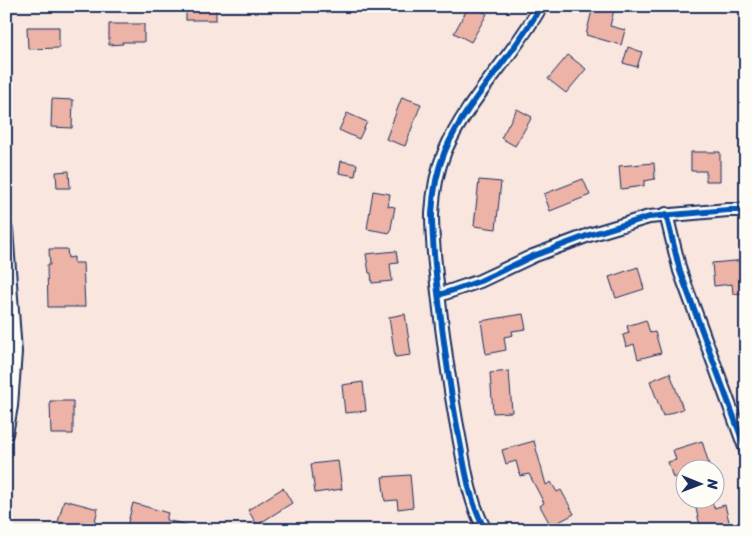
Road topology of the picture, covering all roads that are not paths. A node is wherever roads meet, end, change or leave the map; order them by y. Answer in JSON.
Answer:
{"nodes":[{"id":1,"x":541,"y":6,"type":"edge"},
{"id":2,"x":746,"y":210,"type":"edge"},
{"id":3,"x":666,"y":214,"type":"junction"},
{"id":4,"x":6,"y":228,"type":"edge"},
{"id":5,"x":439,"y":295,"type":"junction"},
{"id":6,"x":6,"y":434,"type":"edge"},
{"id":7,"x":746,"y":450,"type":"edge"},
{"id":8,"x":485,"y":530,"type":"edge"}],
"edges":[{"from":1,"to":5,"type":"street"},
{"from":2,"to":3,"type":"street"},
{"from":3,"to":5,"type":"street"},
{"from":3,"to":7,"type":"street"},
{"from":4,"to":6,"type":"street"},
{"from":5,"to":8,"type":"street"}]}
